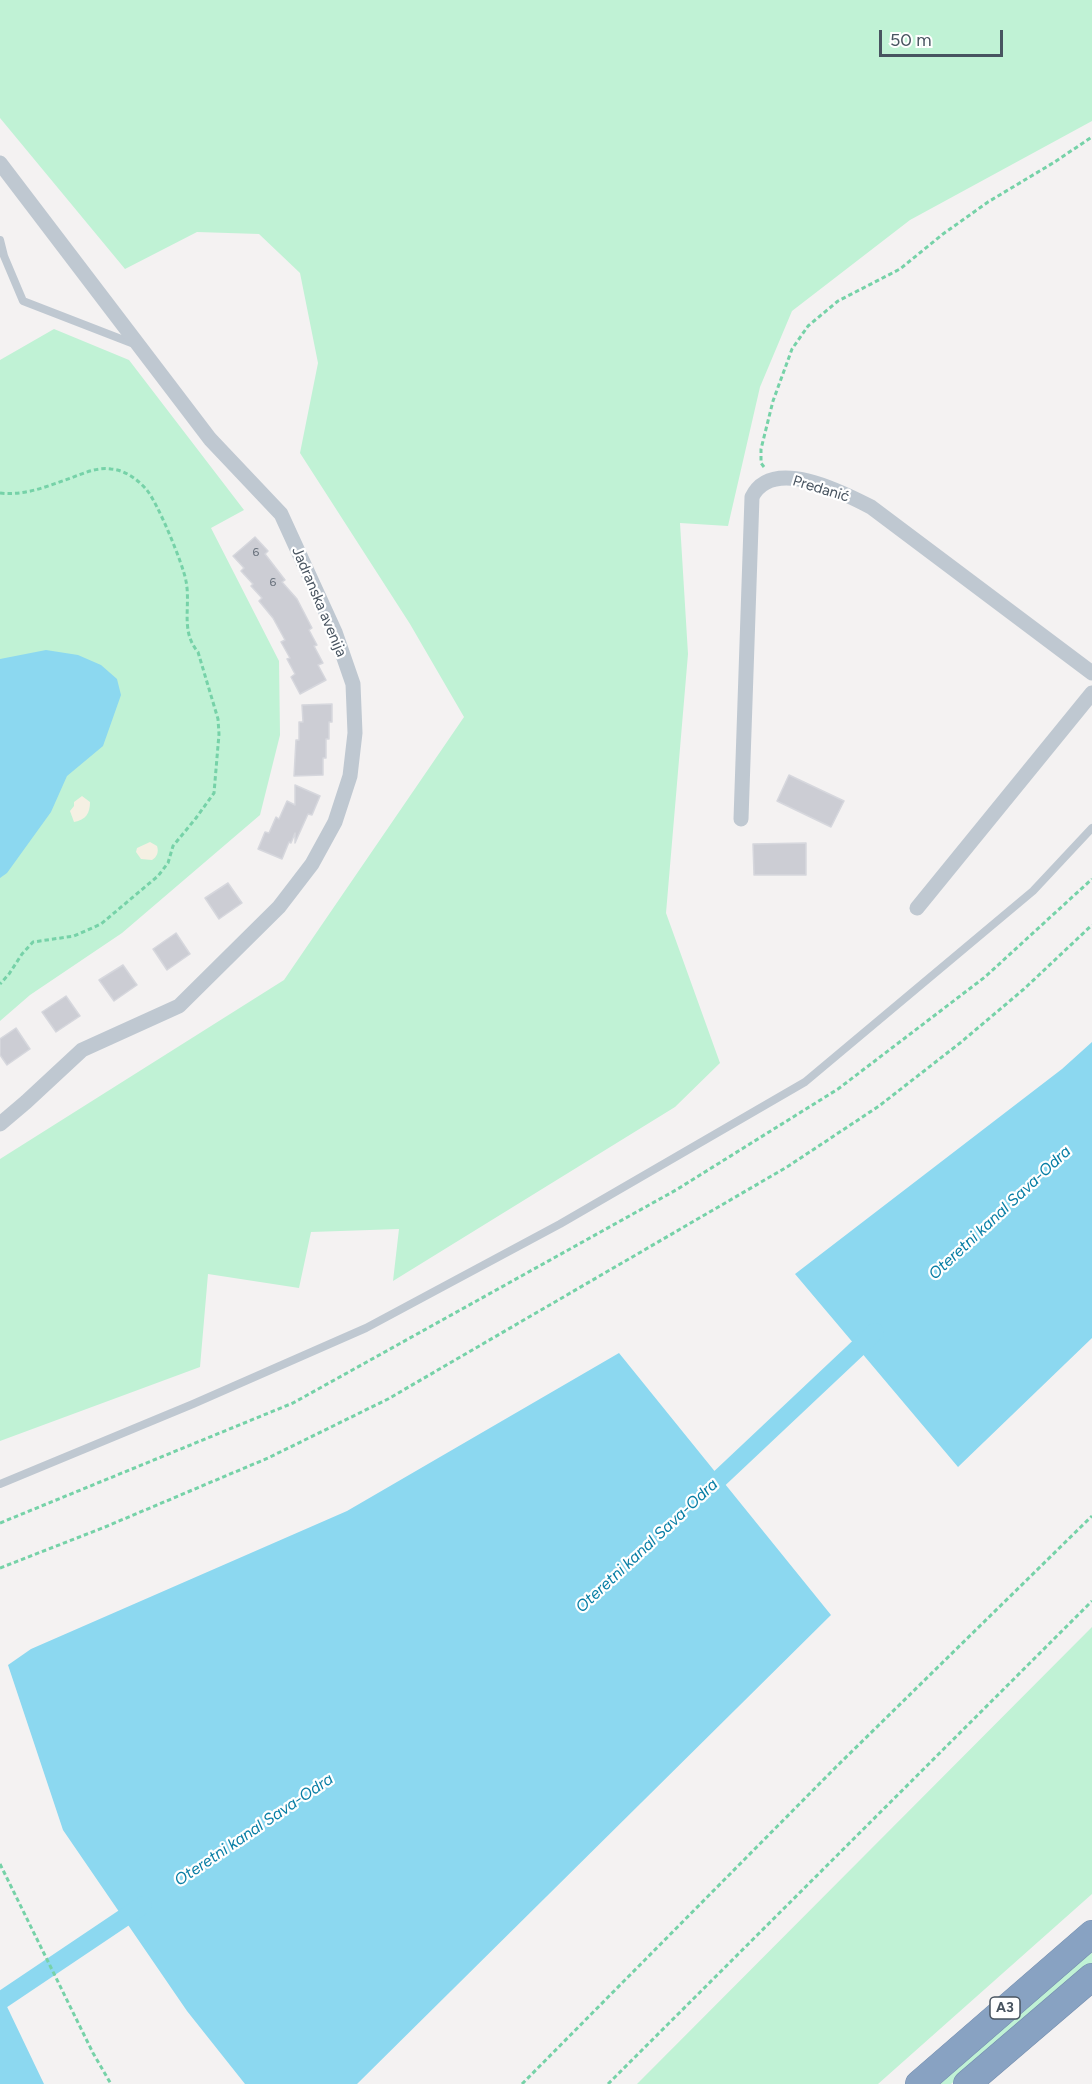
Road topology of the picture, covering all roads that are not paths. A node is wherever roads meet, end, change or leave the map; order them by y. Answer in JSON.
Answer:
{"nodes":[{"id":1,"x":0,"y":164,"type":"edge"},
{"id":2,"x":0,"y":240,"type":"edge"},
{"id":3,"x":138,"y":345,"type":"junction"},
{"id":4,"x":1092,"y":673,"type":"edge"},
{"id":5,"x":1092,"y":693,"type":"edge"},
{"id":6,"x":741,"y":819,"type":"dead end"},
{"id":7,"x":1092,"y":828,"type":"edge"},
{"id":8,"x":917,"y":908,"type":"dead end"},
{"id":9,"x":0,"y":1124,"type":"edge"},
{"id":10,"x":0,"y":1484,"type":"edge"},
{"id":11,"x":1092,"y":1934,"type":"edge"},
{"id":12,"x":1092,"y":1977,"type":"edge"},
{"id":13,"x":920,"y":2084,"type":"edge"},
{"id":14,"x":967,"y":2084,"type":"edge"}],
"edges":[{"from":1,"to":3,"type":"street","name":"Jadranska avenija"},
{"from":2,"to":3,"type":"lane"},
{"from":3,"to":9,"type":"street","name":"Jadranska avenija"},
{"from":4,"to":6,"type":"street","name":"Predanić"},
{"from":5,"to":8,"type":"street"},
{"from":7,"to":10,"type":"lane"},
{"from":11,"to":13,"type":"highway","number":"A3"},
{"from":12,"to":14,"type":"highway","number":"A3"}]}
